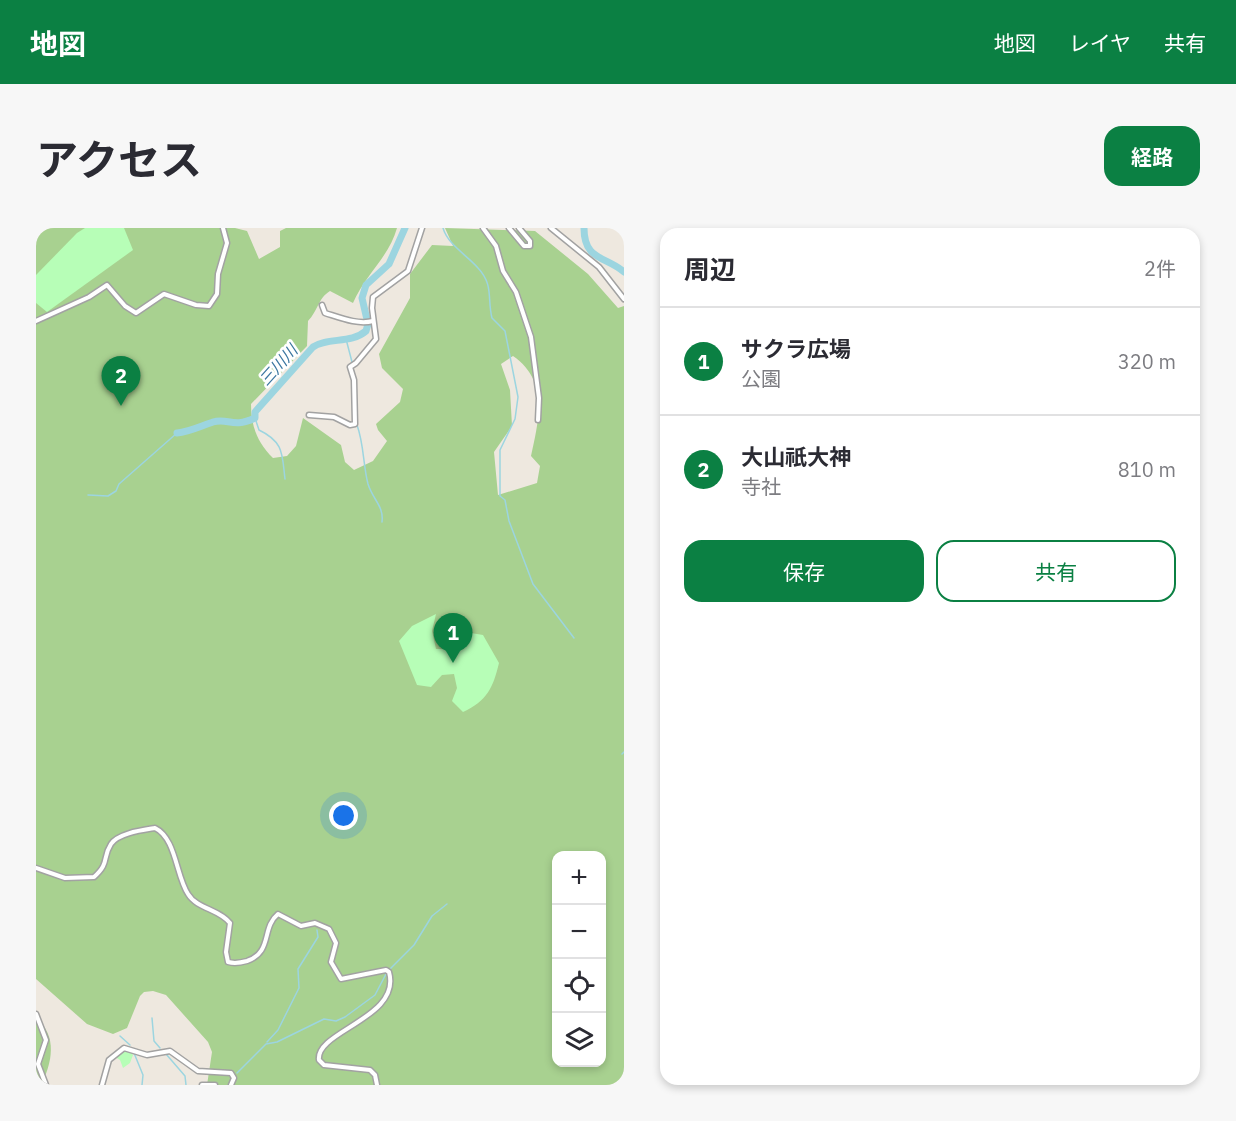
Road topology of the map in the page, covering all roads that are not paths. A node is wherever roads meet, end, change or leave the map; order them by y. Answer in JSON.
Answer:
{"nodes":[{"id":1,"x":223,"y":228,"type":"edge"},
{"id":2,"x":422,"y":228,"type":"edge"},
{"id":3,"x":483,"y":228,"type":"edge"},
{"id":4,"x":509,"y":228,"type":"edge"},
{"id":5,"x":519,"y":228,"type":"edge"},
{"id":6,"x":551,"y":228,"type":"edge"},
{"id":7,"x":624,"y":299,"type":"edge"},
{"id":8,"x":322,"y":305,"type":"dead end"},
{"id":9,"x":36,"y":321,"type":"edge"},
{"id":10,"x":372,"y":321,"type":"junction"},
{"id":11,"x":309,"y":415,"type":"dead end"},
{"id":12,"x":538,"y":420,"type":"dead end"},
{"id":13,"x":36,"y":868,"type":"edge"},
{"id":14,"x":36,"y":1014,"type":"edge"},
{"id":15,"x":46,"y":1085,"type":"edge"},
{"id":16,"x":102,"y":1085,"type":"edge"},
{"id":17,"x":202,"y":1085,"type":"edge"},
{"id":18,"x":215,"y":1085,"type":"edge"},
{"id":19,"x":231,"y":1085,"type":"edge"},
{"id":20,"x":377,"y":1085,"type":"edge"}],
"edges":[{"from":1,"to":9,"type":"street"},
{"from":2,"to":10,"type":"street"},
{"from":3,"to":12,"type":"street"},
{"from":4,"to":5,"type":"street"},
{"from":6,"to":7,"type":"street"},
{"from":8,"to":10,"type":"street"},
{"from":10,"to":11,"type":"street"},
{"from":13,"to":20,"type":"street"},
{"from":14,"to":15,"type":"street"},
{"from":16,"to":19,"type":"street"},
{"from":17,"to":18,"type":"street"}]}
